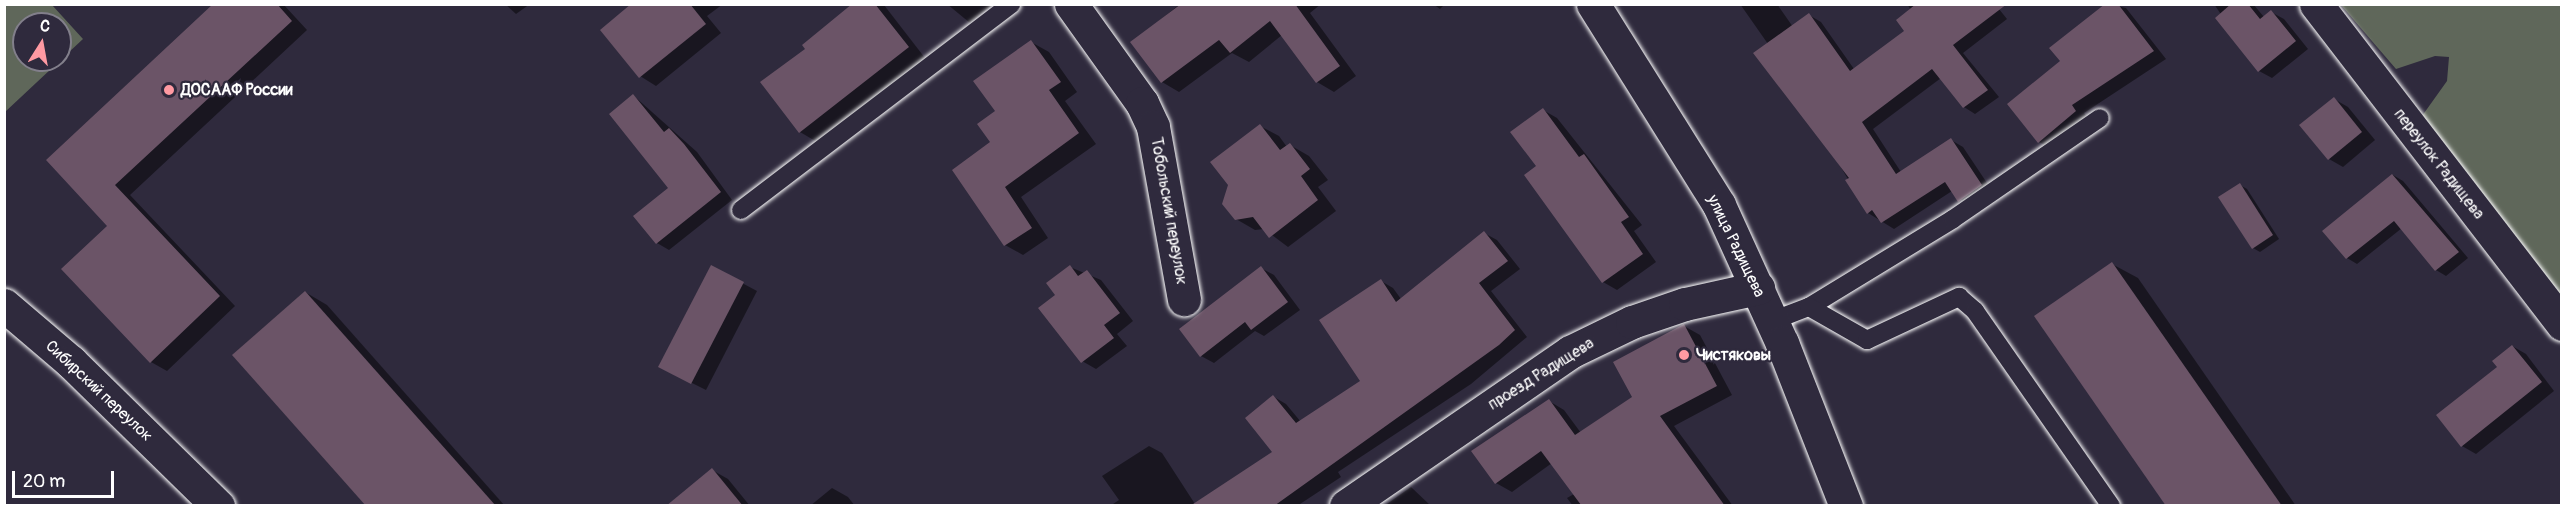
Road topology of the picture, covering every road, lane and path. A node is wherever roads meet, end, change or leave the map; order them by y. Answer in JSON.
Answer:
{"nodes":[{"id":1,"x":1011,"y":4,"type":"edge"},
{"id":2,"x":1071,"y":4,"type":"edge"},
{"id":3,"x":1593,"y":4,"type":"edge"},
{"id":4,"x":2316,"y":4,"type":"edge"},
{"id":5,"x":2100,"y":118,"type":"dead end"},
{"id":6,"x":741,"y":210,"type":"dead end"},
{"id":7,"x":1758,"y":288,"type":"junction"},
{"id":8,"x":1184,"y":299,"type":"dead end"},
{"id":9,"x":4,"y":304,"type":"edge"},
{"id":10,"x":1809,"y":308,"type":"junction"},
{"id":11,"x":1772,"y":321,"type":"junction"},
{"id":12,"x":2562,"y":324,"type":"edge"},
{"id":13,"x":218,"y":506,"type":"edge"},
{"id":14,"x":1346,"y":506,"type":"edge"},
{"id":15,"x":1846,"y":506,"type":"edge"},
{"id":16,"x":2111,"y":506,"type":"edge"}],
"edges":[{"from":1,"to":6,"type":"lane"},
{"from":2,"to":8,"type":"street","name":"Тобольский переулок"},
{"from":3,"to":7,"type":"street","name":"улица Радищева"},
{"from":4,"to":12,"type":"street","name":"переулок Радищева"},
{"from":5,"to":10,"type":"lane"},
{"from":7,"to":11,"type":"street","name":"улица Радищева"},
{"from":7,"to":14,"type":"street","name":"проезд Радищева"},
{"from":9,"to":13,"type":"street","name":"Сибирский переулок"},
{"from":10,"to":11,"type":"lane"},
{"from":10,"to":16,"type":"lane"},
{"from":11,"to":15,"type":"street","name":"улица Радищева"}]}
